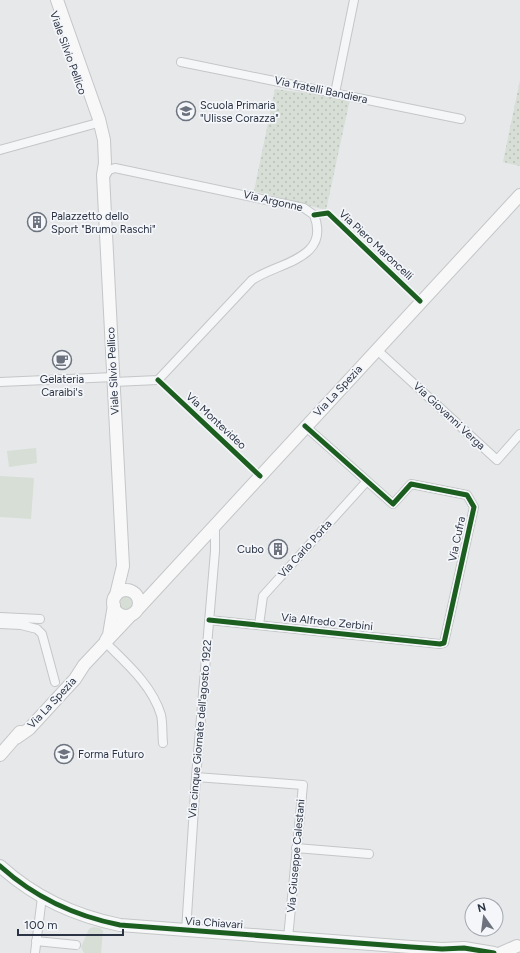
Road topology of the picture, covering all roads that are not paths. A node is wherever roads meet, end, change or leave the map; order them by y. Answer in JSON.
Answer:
{"nodes":[{"id":1,"x":49,"y":0,"type":"edge"},
{"id":2,"x":57,"y":0,"type":"edge"},
{"id":3,"x":354,"y":0,"type":"edge"},
{"id":4,"x":180,"y":62,"type":"dead end"},
{"id":5,"x":335,"y":93,"type":"junction"},
{"id":6,"x":461,"y":119,"type":"dead end"},
{"id":7,"x":94,"y":124,"type":"junction"},
{"id":8,"x":0,"y":150,"type":"edge"},
{"id":9,"x":105,"y":158,"type":"junction"},
{"id":10,"x":115,"y":168,"type":"junction"},
{"id":11,"x":104,"y":178,"type":"junction"},
{"id":12,"x":520,"y":195,"type":"edge"},
{"id":13,"x":376,"y":349,"type":"junction"},
{"id":14,"x":114,"y":380,"type":"junction"},
{"id":15,"x":0,"y":382,"type":"edge"},
{"id":16,"x":305,"y":426,"type":"junction"},
{"id":17,"x":520,"y":434,"type":"edge"},
{"id":18,"x":367,"y":481,"type":"junction"},
{"id":19,"x":215,"y":526,"type":"junction"},
{"id":20,"x":123,"y":566,"type":"junction"},
{"id":21,"x":156,"y":588,"type":"junction"},
{"id":22,"x":133,"y":592,"type":"junction"},
{"id":23,"x":115,"y":600,"type":"junction"},
{"id":24,"x":134,"y":613,"type":"junction"},
{"id":25,"x":0,"y":617,"type":"edge"},
{"id":26,"x":40,"y":619,"type":"dead end"},
{"id":27,"x":209,"y":620,"type":"junction"},
{"id":28,"x":22,"y":622,"type":"junction"},
{"id":29,"x":0,"y":624,"type":"edge"},
{"id":30,"x":259,"y":625,"type":"junction"},
{"id":31,"x":105,"y":641,"type":"junction"},
{"id":32,"x":443,"y":644,"type":"joint"},
{"id":33,"x":55,"y":682,"type":"dead end"},
{"id":34,"x":163,"y":743,"type":"dead end"},
{"id":35,"x":0,"y":755,"type":"edge"},
{"id":36,"x":196,"y":777,"type":"junction"},
{"id":37,"x":296,"y":848,"type":"junction"},
{"id":38,"x":369,"y":854,"type":"dead end"},
{"id":39,"x":0,"y":866,"type":"edge"},
{"id":40,"x":42,"y":897,"type":"junction"},
{"id":41,"x":186,"y":931,"type":"junction"},
{"id":42,"x":288,"y":938,"type":"junction"},
{"id":43,"x":36,"y":941,"type":"junction"},
{"id":44,"x":76,"y":945,"type":"dead end"},
{"id":45,"x":516,"y":948,"type":"edge"},
{"id":46,"x":442,"y":949,"type":"junction"},
{"id":47,"x":35,"y":953,"type":"edge"},
{"id":48,"x":462,"y":953,"type":"edge"},
{"id":49,"x":494,"y":953,"type":"edge"},
{"id":50,"x":501,"y":953,"type":"edge"}],
"edges":[{"from":1,"to":7,"type":"main road","name":"Viale Silvio Pellico"},
{"from":2,"to":9,"type":"main road","name":"Viale Silvio Pellico"},
{"from":3,"to":5,"type":"street"},
{"from":4,"to":5,"type":"street","name":"Via fratelli Bandiera"},
{"from":5,"to":6,"type":"street","name":"Via fratelli Bandiera"},
{"from":7,"to":8,"type":"street"},
{"from":7,"to":11,"type":"main road","name":"Viale Silvio Pellico"},
{"from":9,"to":10,"type":"street"},
{"from":9,"to":11,"type":"main road","name":"Viale Silvio Pellico"},
{"from":10,"to":11,"type":"street"},
{"from":10,"to":14,"type":"street","name":"Via Argonne"},
{"from":11,"to":14,"type":"main road","name":"Viale Silvio Pellico"},
{"from":12,"to":13,"type":"main road","name":"Via La Spezia"},
{"from":13,"to":16,"type":"main road","name":"Via La Spezia"},
{"from":13,"to":17,"type":"street","name":"Via Giovanni Verga"},
{"from":14,"to":15,"type":"street","name":"Via Argonne"},
{"from":14,"to":20,"type":"main road","name":"Viale Silvio Pellico"},
{"from":16,"to":18,"type":"street","name":"Via Cufra"},
{"from":16,"to":19,"type":"main road","name":"Via La Spezia"},
{"from":18,"to":30,"type":"street","name":"Via Carlo Porta"},
{"from":18,"to":32,"type":"street","name":"Via Cufra"},
{"from":19,"to":21,"type":"main road","name":"Via La Spezia"},
{"from":19,"to":27,"type":"street","name":"Via cinque Giornate dell'agosto 1922"},
{"from":20,"to":22,"type":"main road","name":"Viale Silvio Pellico"},
{"from":20,"to":23,"type":"main road","name":"Viale Silvio Pellico"},
{"from":21,"to":22,"type":"main road"},
{"from":21,"to":24,"type":"main road","name":"Via La Spezia"},
{"from":22,"to":23,"type":"main road"},
{"from":22,"to":24,"type":"main road"},
{"from":23,"to":24,"type":"main road"},
{"from":23,"to":31,"type":"main road","name":"Via La Spezia"},
{"from":24,"to":31,"type":"main road","name":"Via La Spezia"},
{"from":25,"to":28,"type":"street"},
{"from":26,"to":28,"type":"street"},
{"from":27,"to":30,"type":"street","name":"Via Alfredo Zerbini"},
{"from":27,"to":36,"type":"street","name":"Via cinque Giornate dell'agosto 1922"},
{"from":28,"to":29,"type":"street"},
{"from":28,"to":33,"type":"street"},
{"from":30,"to":32,"type":"street","name":"Via Alfredo Zerbini"},
{"from":31,"to":34,"type":"street"},
{"from":31,"to":35,"type":"main road","name":"Via La Spezia"},
{"from":36,"to":37,"type":"street","name":"Via Giuseppe Calestani"},
{"from":36,"to":41,"type":"street","name":"Via cinque Giornate dell'agosto 1922"},
{"from":37,"to":38,"type":"street"},
{"from":37,"to":42,"type":"street","name":"Via Giuseppe Calestani"},
{"from":39,"to":40,"type":"main road","name":"Via Chiavari"},
{"from":40,"to":41,"type":"main road","name":"Via Chiavari"},
{"from":40,"to":43,"type":"street"},
{"from":41,"to":42,"type":"main road","name":"Via Chiavari"},
{"from":42,"to":46,"type":"main road","name":"Via Chiavari"},
{"from":43,"to":44,"type":"street"},
{"from":43,"to":47,"type":"street"},
{"from":45,"to":50,"type":"main road"},
{"from":46,"to":48,"type":"main road","name":"Via Chiavari"},
{"from":46,"to":49,"type":"main road","name":"Via Chiavari"}]}
